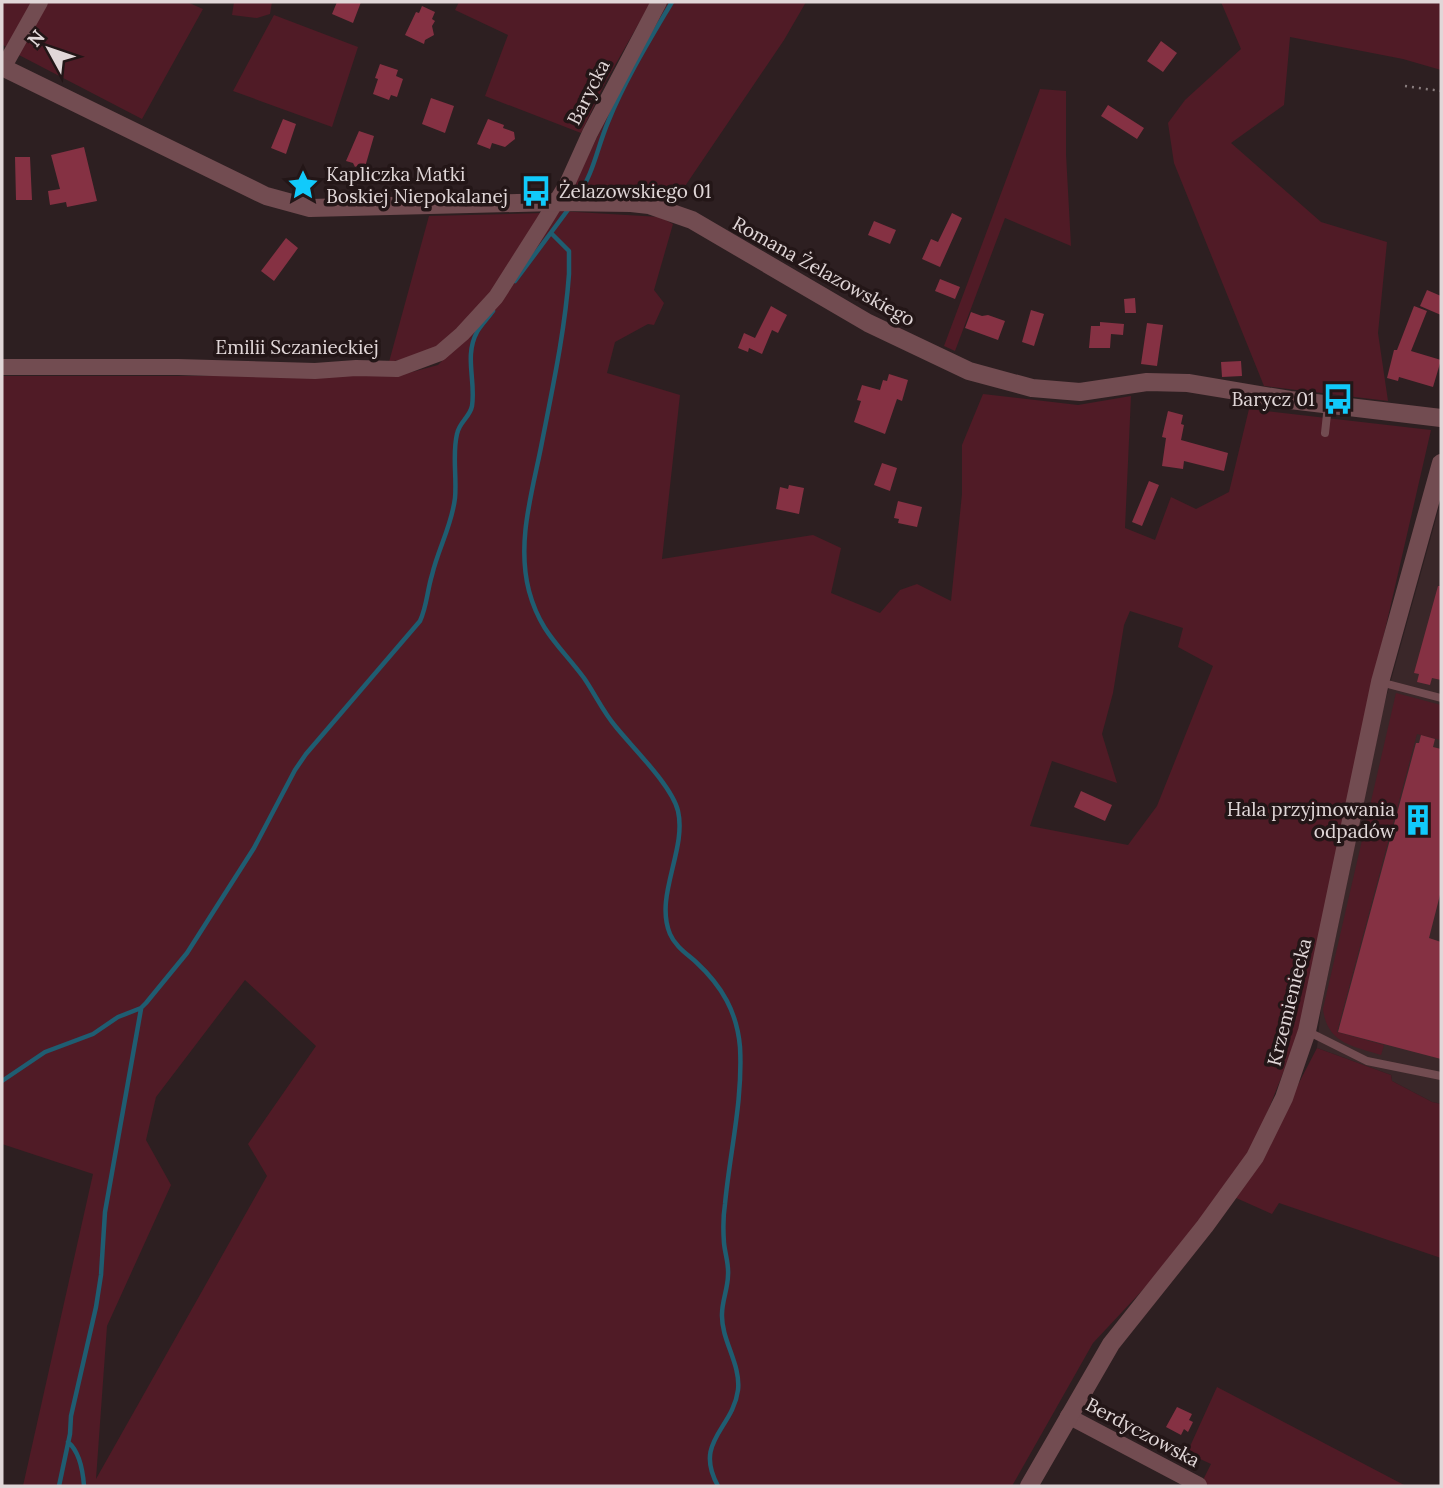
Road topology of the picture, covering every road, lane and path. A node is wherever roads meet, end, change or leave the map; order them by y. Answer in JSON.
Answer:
{"nodes":[{"id":1,"x":40,"y":2,"type":"edge"},
{"id":2,"x":659,"y":2,"type":"edge"},
{"id":3,"x":3,"y":68,"type":"edge"},
{"id":4,"x":1405,"y":86,"type":"dead end"},
{"id":5,"x":1441,"y":90,"type":"edge"},
{"id":6,"x":560,"y":202,"type":"junction"},
{"id":7,"x":2,"y":367,"type":"edge"},
{"id":8,"x":1328,"y":405,"type":"junction"},
{"id":9,"x":1441,"y":418,"type":"edge"},
{"id":10,"x":1325,"y":433,"type":"dead end"},
{"id":11,"x":1441,"y":463,"type":"edge"},
{"id":12,"x":1380,"y":682,"type":"junction"},
{"id":13,"x":1441,"y":698,"type":"edge"},
{"id":14,"x":1307,"y":1031,"type":"junction"},
{"id":15,"x":1441,"y":1076,"type":"edge"},
{"id":16,"x":1068,"y":1416,"type":"junction"},
{"id":17,"x":1199,"y":1485,"type":"edge"},
{"id":18,"x":1029,"y":1486,"type":"edge"}],
"edges":[{"from":1,"to":3,"type":"street"},
{"from":2,"to":6,"type":"street","name":"Barycka"},
{"from":3,"to":6,"type":"street","name":"Romana Żelazowskiego"},
{"from":4,"to":5,"type":"path"},
{"from":6,"to":7,"type":"street","name":"Emilii Sczanieckiej"},
{"from":6,"to":8,"type":"street","name":"Romana Żelazowskiego"},
{"from":8,"to":9,"type":"street","name":"Romana Żelazowskiego"},
{"from":8,"to":10,"type":"lane"},
{"from":11,"to":12,"type":"street","name":"Krzemieniecka"},
{"from":12,"to":13,"type":"lane"},
{"from":12,"to":14,"type":"street","name":"Krzemieniecka"},
{"from":14,"to":15,"type":"lane"},
{"from":14,"to":16,"type":"street","name":"Krzemieniecka"},
{"from":16,"to":17,"type":"street","name":"Berdyczowska"},
{"from":16,"to":18,"type":"street","name":"Krzemieniecka"}]}
